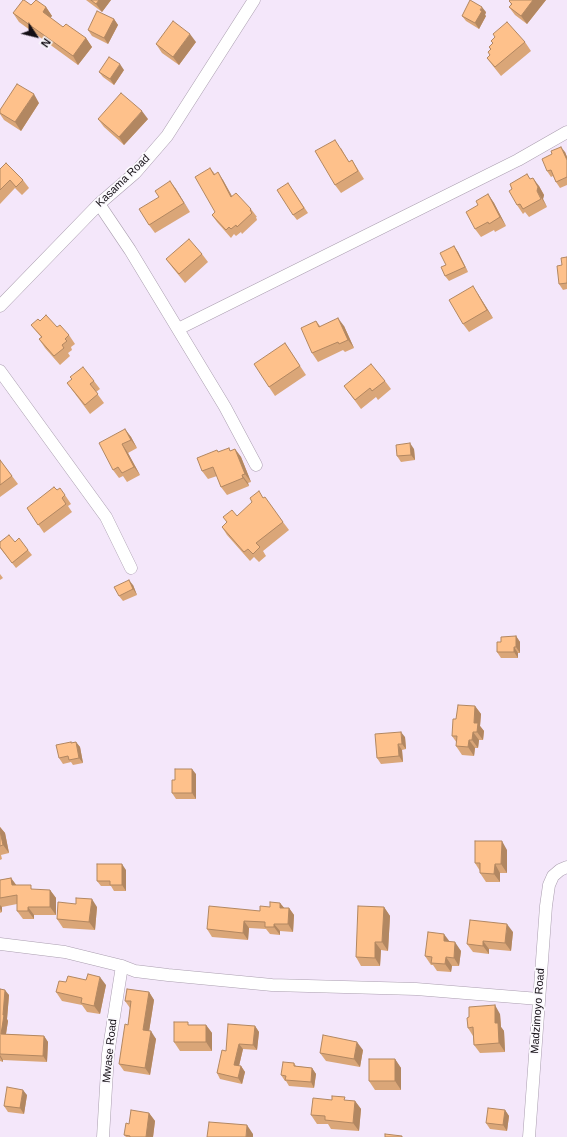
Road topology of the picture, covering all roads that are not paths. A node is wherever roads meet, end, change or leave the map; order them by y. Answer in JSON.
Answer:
{"nodes":[{"id":1,"x":254,"y":0,"type":"edge"},
{"id":2,"x":567,"y":132,"type":"edge"},
{"id":3,"x":99,"y":204,"type":"junction"},
{"id":4,"x":0,"y":306,"type":"edge"},
{"id":5,"x":178,"y":329,"type":"junction"},
{"id":6,"x":0,"y":371,"type":"edge"},
{"id":7,"x":256,"y":465,"type":"dead end"},
{"id":8,"x":131,"y":568,"type":"dead end"},
{"id":9,"x":567,"y":867,"type":"edge"},
{"id":10,"x":0,"y":944,"type":"edge"},
{"id":11,"x":122,"y":966,"type":"junction"},
{"id":12,"x":539,"y":998,"type":"junction"},
{"id":13,"x":102,"y":1137,"type":"edge"},
{"id":14,"x":529,"y":1137,"type":"edge"}],
"edges":[{"from":1,"to":3,"type":"street","name":"Kasama Road"},
{"from":2,"to":5,"type":"street"},
{"from":3,"to":4,"type":"street","name":"Kasama Road"},
{"from":3,"to":5,"type":"street"},
{"from":5,"to":7,"type":"street"},
{"from":6,"to":8,"type":"street"},
{"from":9,"to":12,"type":"street","name":"Madzimoyo Road"},
{"from":10,"to":11,"type":"street"},
{"from":11,"to":12,"type":"street"},
{"from":11,"to":13,"type":"street","name":"Mwase Road"},
{"from":12,"to":14,"type":"street","name":"Madzimoyo Road"}]}
